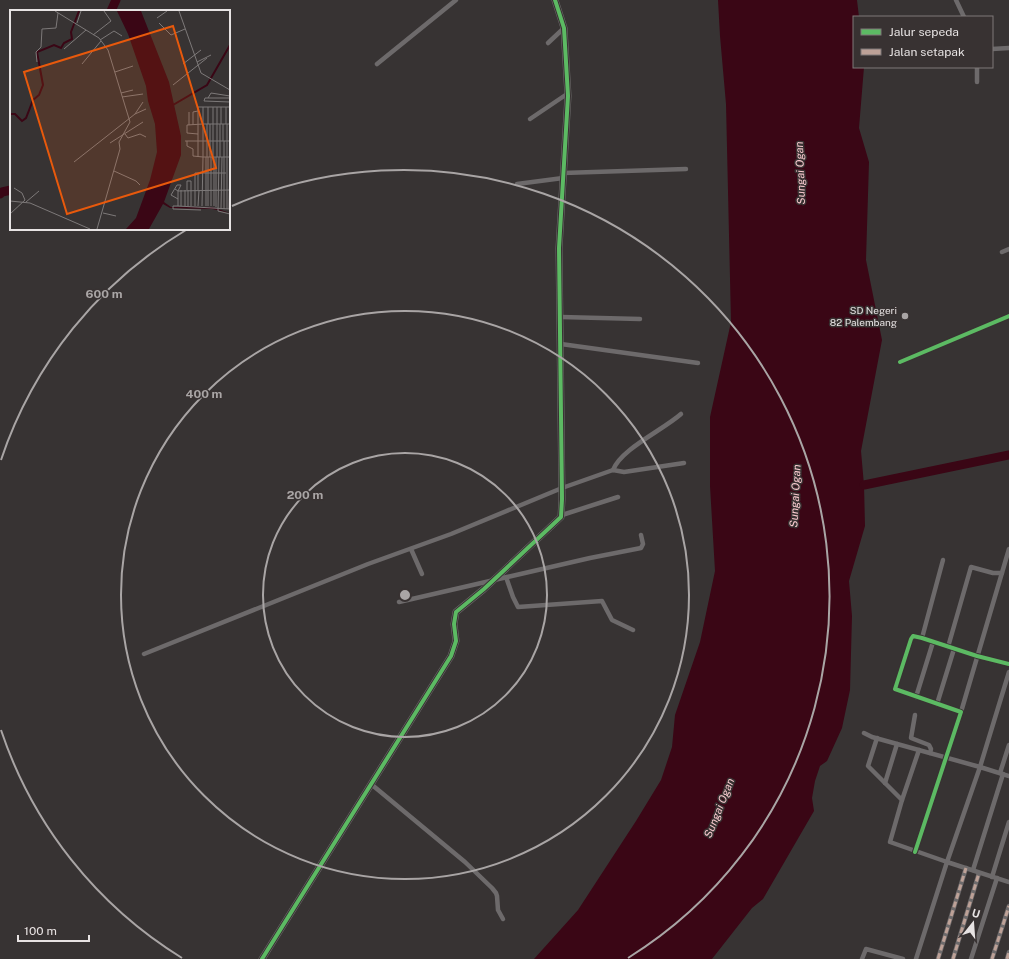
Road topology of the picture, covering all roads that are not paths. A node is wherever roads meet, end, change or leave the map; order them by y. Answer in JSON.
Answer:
{"nodes":[{"id":1,"x":456,"y":0,"type":"edge"},
{"id":2,"x":555,"y":0,"type":"edge"},
{"id":3,"x":956,"y":0,"type":"edge"},
{"id":4,"x":964,"y":16,"type":"edge"},
{"id":5,"x":564,"y":28,"type":"junction"},
{"id":6,"x":548,"y":43,"type":"dead end"},
{"id":7,"x":1009,"y":48,"type":"edge"},
{"id":8,"x":993,"y":49,"type":"edge"},
{"id":9,"x":377,"y":64,"type":"dead end"},
{"id":10,"x":978,"y":68,"type":"edge"},
{"id":11,"x":977,"y":82,"type":"dead end"},
{"id":12,"x":567,"y":94,"type":"junction"},
{"id":13,"x":530,"y":119,"type":"dead end"},
{"id":14,"x":686,"y":169,"type":"dead end"},
{"id":15,"x":563,"y":175,"type":"junction"},
{"id":16,"x":517,"y":184,"type":"dead end"},
{"id":17,"x":1009,"y":249,"type":"edge"},
{"id":18,"x":1002,"y":252,"type":"dead end"},
{"id":19,"x":1009,"y":316,"type":"edge"},
{"id":20,"x":561,"y":317,"type":"junction"},
{"id":21,"x":640,"y":319,"type":"dead end"},
{"id":22,"x":561,"y":344,"type":"junction"},
{"id":23,"x":900,"y":362,"type":"dead end"},
{"id":24,"x":698,"y":363,"type":"dead end"},
{"id":25,"x":681,"y":414,"type":"dead end"},
{"id":26,"x":684,"y":463,"type":"dead end"},
{"id":27,"x":612,"y":470,"type":"junction"},
{"id":28,"x":562,"y":488,"type":"junction"},
{"id":29,"x":618,"y":497,"type":"dead end"},
{"id":30,"x":562,"y":513,"type":"junction"},
{"id":31,"x":641,"y":535,"type":"dead end"},
{"id":32,"x":1009,"y":549,"type":"edge"},
{"id":33,"x":412,"y":550,"type":"junction"},
{"id":34,"x":943,"y":560,"type":"dead end"},
{"id":35,"x":1002,"y":573,"type":"junction"},
{"id":36,"x":422,"y":574,"type":"dead end"},
{"id":37,"x":506,"y":577,"type":"junction"},
{"id":38,"x":493,"y":580,"type":"junction"},
{"id":39,"x":399,"y":602,"type":"dead end"},
{"id":40,"x":633,"y":630,"type":"dead end"},
{"id":41,"x":922,"y":638,"type":"junction"},
{"id":42,"x":934,"y":642,"type":"junction"},
{"id":43,"x":948,"y":647,"type":"junction"},
{"id":44,"x":954,"y":649,"type":"junction"},
{"id":45,"x":144,"y":654,"type":"dead end"},
{"id":46,"x":977,"y":656,"type":"junction"},
{"id":47,"x":1009,"y":664,"type":"edge"},
{"id":48,"x":1009,"y":672,"type":"edge"},
{"id":49,"x":916,"y":697,"type":"junction"},
{"id":50,"x":937,"y":704,"type":"junction"},
{"id":51,"x":961,"y":712,"type":"junction"},
{"id":52,"x":915,"y":715,"type":"dead end"},
{"id":53,"x":864,"y":733,"type":"dead end"},
{"id":54,"x":877,"y":738,"type":"junction"},
{"id":55,"x":898,"y":744,"type":"junction"},
{"id":56,"x":1009,"y":745,"type":"edge"},
{"id":57,"x":919,"y":750,"type":"junction"},
{"id":58,"x":930,"y":753,"type":"junction"},
{"id":59,"x":946,"y":758,"type":"junction"},
{"id":60,"x":980,"y":767,"type":"junction"},
{"id":61,"x":1001,"y":774,"type":"junction"},
{"id":62,"x":1009,"y":776,"type":"edge"},
{"id":63,"x":371,"y":784,"type":"junction"},
{"id":64,"x":885,"y":784,"type":"junction"},
{"id":65,"x":902,"y":800,"type":"junction"},
{"id":66,"x":1009,"y":822,"type":"edge"},
{"id":67,"x":915,"y":852,"type":"junction"},
{"id":68,"x":947,"y":862,"type":"junction"},
{"id":69,"x":966,"y":868,"type":"junction"},
{"id":70,"x":972,"y":870,"type":"junction"},
{"id":71,"x":980,"y":872,"type":"junction"},
{"id":72,"x":995,"y":878,"type":"junction"},
{"id":73,"x":1009,"y":882,"type":"edge"},
{"id":74,"x":1009,"y":906,"type":"edge"},
{"id":75,"x":504,"y":919,"type":"dead end"},
{"id":76,"x":1009,"y":952,"type":"edge"},
{"id":77,"x":885,"y":953,"type":"junction"},
{"id":78,"x":262,"y":959,"type":"edge"},
{"id":79,"x":862,"y":959,"type":"edge"},
{"id":80,"x":884,"y":959,"type":"edge"},
{"id":81,"x":903,"y":959,"type":"edge"},
{"id":82,"x":916,"y":959,"type":"edge"},
{"id":83,"x":938,"y":959,"type":"edge"},
{"id":84,"x":953,"y":959,"type":"edge"},
{"id":85,"x":971,"y":959,"type":"edge"},
{"id":86,"x":992,"y":959,"type":"edge"},
{"id":87,"x":1007,"y":959,"type":"edge"}],
"edges":[{"from":1,"to":9,"type":"street"},
{"from":2,"to":5,"type":"street"},
{"from":3,"to":4,"type":"street"},
{"from":5,"to":6,"type":"street"},
{"from":5,"to":12,"type":"street"},
{"from":7,"to":8,"type":"street"},
{"from":10,"to":11,"type":"street"},
{"from":12,"to":13,"type":"street"},
{"from":12,"to":15,"type":"street"},
{"from":14,"to":15,"type":"street"},
{"from":15,"to":16,"type":"street"},
{"from":15,"to":20,"type":"street"},
{"from":17,"to":18,"type":"street"},
{"from":19,"to":23,"type":"street"},
{"from":20,"to":21,"type":"street"},
{"from":20,"to":22,"type":"street"},
{"from":22,"to":24,"type":"street"},
{"from":22,"to":28,"type":"street"},
{"from":25,"to":27,"type":"street"},
{"from":26,"to":27,"type":"street"},
{"from":27,"to":28,"type":"street"},
{"from":28,"to":30,"type":"street"},
{"from":28,"to":33,"type":"street"},
{"from":29,"to":30,"type":"street"},
{"from":30,"to":38,"type":"street"},
{"from":31,"to":37,"type":"street"},
{"from":32,"to":35,"type":"street"},
{"from":33,"to":36,"type":"street"},
{"from":33,"to":45,"type":"street"},
{"from":34,"to":41,"type":"street"},
{"from":35,"to":43,"type":"street"},
{"from":35,"to":46,"type":"street"},
{"from":37,"to":38,"type":"street"},
{"from":37,"to":40,"type":"street"},
{"from":38,"to":39,"type":"street"},
{"from":38,"to":63,"type":"street"},
{"from":41,"to":42,"type":"street"},
{"from":41,"to":49,"type":"street"},
{"from":42,"to":43,"type":"street"},
{"from":42,"to":49,"type":"street"},
{"from":43,"to":44,"type":"street"},
{"from":44,"to":46,"type":"street"},
{"from":44,"to":50,"type":"street"},
{"from":46,"to":47,"type":"street"},
{"from":46,"to":51,"type":"street"},
{"from":48,"to":60,"type":"street"},
{"from":49,"to":50,"type":"street"},
{"from":50,"to":51,"type":"street"},
{"from":51,"to":59,"type":"street"},
{"from":52,"to":58,"type":"street"},
{"from":53,"to":54,"type":"street"},
{"from":54,"to":55,"type":"street"},
{"from":54,"to":64,"type":"street"},
{"from":55,"to":57,"type":"street"},
{"from":55,"to":64,"type":"street"},
{"from":56,"to":61,"type":"street"},
{"from":57,"to":58,"type":"street"},
{"from":57,"to":65,"type":"street"},
{"from":58,"to":59,"type":"street"},
{"from":59,"to":60,"type":"street"},
{"from":59,"to":67,"type":"street"},
{"from":60,"to":61,"type":"street"},
{"from":60,"to":68,"type":"street"},
{"from":61,"to":62,"type":"street"},
{"from":61,"to":70,"type":"street"},
{"from":63,"to":75,"type":"street"},
{"from":63,"to":78,"type":"street"},
{"from":64,"to":65,"type":"street"},
{"from":65,"to":67,"type":"street"},
{"from":66,"to":72,"type":"street"},
{"from":67,"to":68,"type":"street"},
{"from":68,"to":69,"type":"street"},
{"from":68,"to":82,"type":"street"},
{"from":69,"to":70,"type":"street"},
{"from":69,"to":83,"type":"street"},
{"from":70,"to":71,"type":"street"},
{"from":71,"to":72,"type":"street"},
{"from":71,"to":84,"type":"street"},
{"from":72,"to":73,"type":"street"},
{"from":72,"to":85,"type":"street"},
{"from":74,"to":86,"type":"street"},
{"from":76,"to":87,"type":"street"},
{"from":77,"to":79,"type":"street"},
{"from":77,"to":80,"type":"street"},
{"from":77,"to":81,"type":"street"}]}
